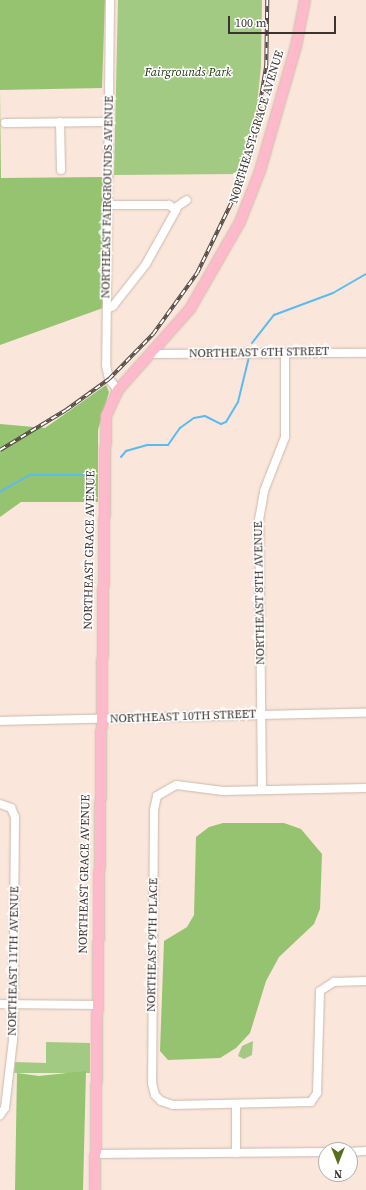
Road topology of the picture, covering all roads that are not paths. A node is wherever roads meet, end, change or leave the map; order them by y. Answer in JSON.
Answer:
{"nodes":[{"id":1,"x":110,"y":0,"type":"edge"},
{"id":2,"x":305,"y":0,"type":"edge"},
{"id":3,"x":60,"y":122,"type":"junction"},
{"id":4,"x":109,"y":122,"type":"junction"},
{"id":5,"x":5,"y":123,"type":"dead end"},
{"id":6,"x":61,"y":170,"type":"dead end"},
{"id":7,"x":187,"y":200,"type":"dead end"},
{"id":8,"x":108,"y":205,"type":"junction"},
{"id":9,"x":175,"y":208,"type":"junction"},
{"id":10,"x":107,"y":309,"type":"junction"},
{"id":11,"x":285,"y":352,"type":"junction"},
{"id":12,"x":366,"y":353,"type":"edge"},
{"id":13,"x":152,"y":354,"type":"junction"},
{"id":14,"x":118,"y":390,"type":"junction"},
{"id":15,"x":366,"y":713,"type":"edge"},
{"id":16,"x":262,"y":715,"type":"junction"},
{"id":17,"x":100,"y":719,"type":"junction"},
{"id":18,"x":0,"y":720,"type":"edge"},
{"id":19,"x":366,"y":788,"type":"edge"},
{"id":20,"x":262,"y":790,"type":"junction"},
{"id":21,"x":0,"y":804,"type":"edge"},
{"id":22,"x":366,"y":981,"type":"edge"},
{"id":23,"x":14,"y":1003,"type":"junction"},
{"id":24,"x":0,"y":1004,"type":"edge"},
{"id":25,"x":97,"y":1005,"type":"junction"},
{"id":26,"x":236,"y":1104,"type":"junction"},
{"id":27,"x":0,"y":1115,"type":"edge"},
{"id":28,"x":318,"y":1152,"type":"edge"},
{"id":29,"x":236,"y":1153,"type":"junction"},
{"id":30,"x":96,"y":1154,"type":"junction"},
{"id":31,"x":95,"y":1190,"type":"edge"}],
"edges":[{"from":1,"to":4,"type":"street","name":"NORTHEAST FAIRGROUNDS AVENUE"},
{"from":2,"to":13,"type":"main road","name":"NORTHEAST GRACE AVENUE"},
{"from":3,"to":4,"type":"street"},
{"from":3,"to":5,"type":"street"},
{"from":3,"to":6,"type":"street"},
{"from":4,"to":8,"type":"street","name":"NORTHEAST FAIRGROUNDS AVENUE"},
{"from":7,"to":9,"type":"street"},
{"from":8,"to":9,"type":"street"},
{"from":8,"to":10,"type":"street","name":"NORTHEAST FAIRGROUNDS AVENUE"},
{"from":9,"to":10,"type":"street"},
{"from":10,"to":14,"type":"street","name":"NORTHEAST FAIRGROUNDS AVENUE"},
{"from":11,"to":12,"type":"street","name":"NORTHEAST 6TH STREET"},
{"from":11,"to":13,"type":"street","name":"NORTHEAST 6TH STREET"},
{"from":11,"to":16,"type":"street","name":"NORTHEAST 8TH AVENUE"},
{"from":13,"to":14,"type":"main road","name":"NORTHEAST GRACE AVENUE"},
{"from":14,"to":17,"type":"main road","name":"NORTHEAST GRACE AVENUE"},
{"from":15,"to":16,"type":"street","name":"NORTHEAST 10TH STREET"},
{"from":16,"to":17,"type":"street","name":"NORTHEAST 10TH STREET"},
{"from":16,"to":20,"type":"street","name":"NORTHEAST 8TH AVENUE"},
{"from":17,"to":18,"type":"street","name":"NORTHEAST 10TH STREET"},
{"from":17,"to":25,"type":"main road","name":"NORTHEAST GRACE AVENUE"},
{"from":19,"to":20,"type":"street"},
{"from":20,"to":26,"type":"street","name":"NORTHEAST 9TH PLACE"},
{"from":21,"to":23,"type":"street","name":"NORTHEAST 11TH AVENUE"},
{"from":22,"to":26,"type":"street"},
{"from":23,"to":24,"type":"street"},
{"from":23,"to":25,"type":"street"},
{"from":23,"to":27,"type":"street","name":"NORTHEAST 11TH AVENUE"},
{"from":25,"to":30,"type":"main road","name":"NORTHEAST GRACE AVENUE"},
{"from":26,"to":29,"type":"street"},
{"from":28,"to":29,"type":"street"},
{"from":29,"to":30,"type":"street"},
{"from":30,"to":31,"type":"main road","name":"NORTHEAST GRACE AVENUE"}]}
